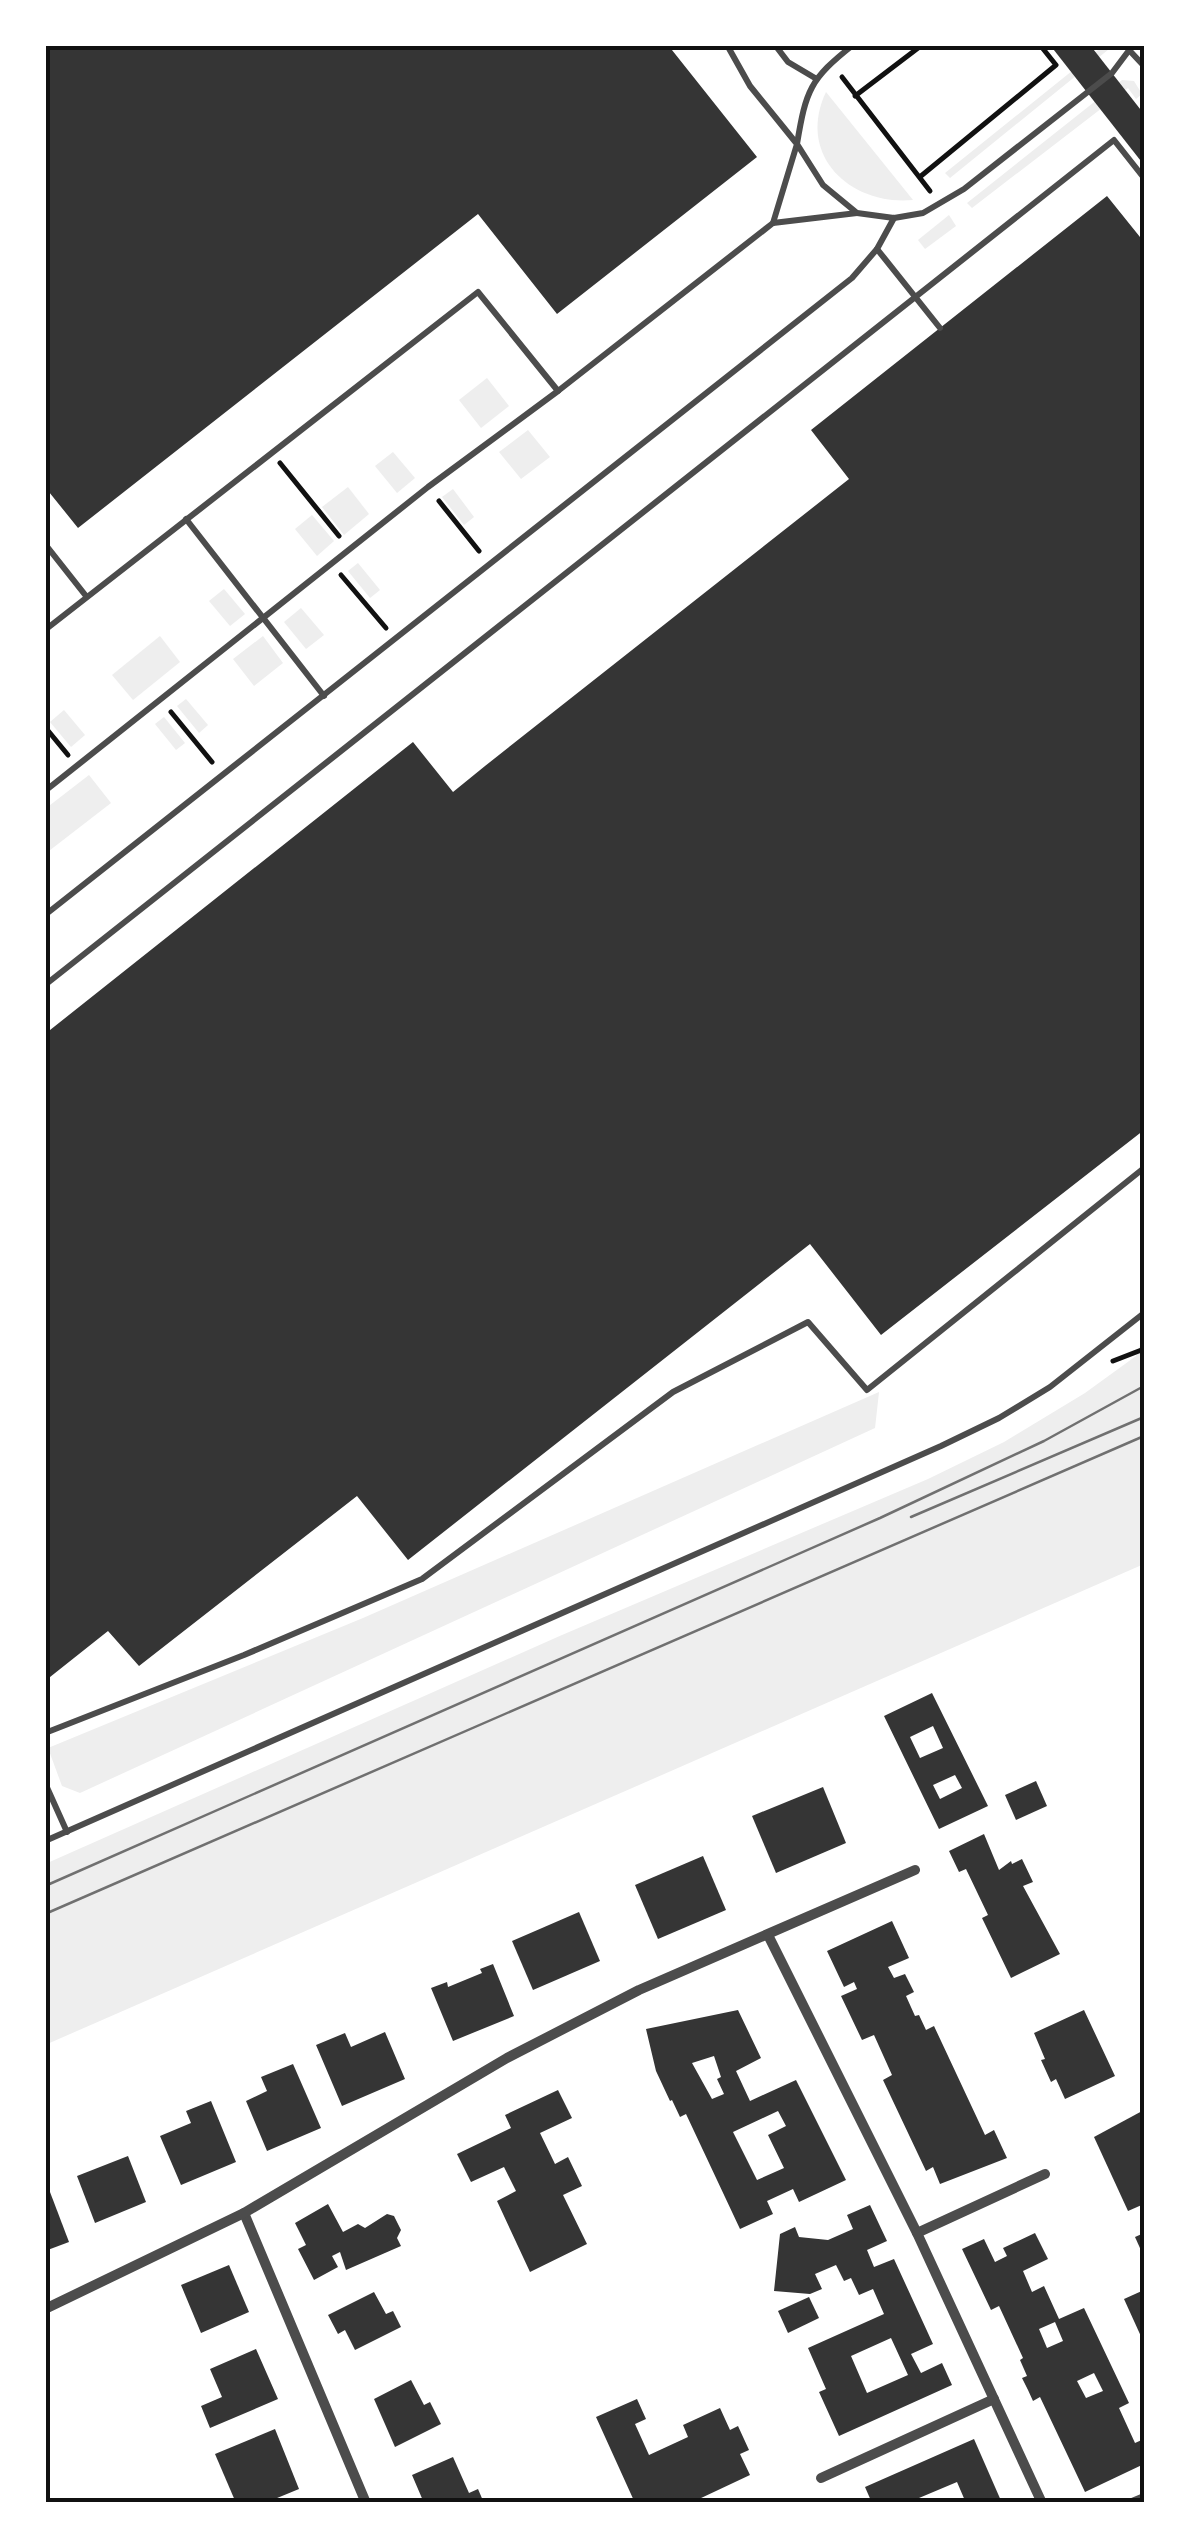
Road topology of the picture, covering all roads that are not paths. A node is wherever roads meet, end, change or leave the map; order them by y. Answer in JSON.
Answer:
{"nodes":[{"id":1,"x":775,"y":45,"type":"edge"},
{"id":2,"x":853,"y":45,"type":"edge"},
{"id":3,"x":733,"y":47,"type":"edge"},
{"id":4,"x":1132,"y":48,"type":"edge"},
{"id":5,"x":1144,"y":66,"type":"edge"},
{"id":6,"x":815,"y":78,"type":"junction"},
{"id":7,"x":796,"y":144,"type":"junction"},
{"id":8,"x":1144,"y":178,"type":"edge"},
{"id":9,"x":857,"y":213,"type":"junction"},
{"id":10,"x":894,"y":218,"type":"junction"},
{"id":11,"x":773,"y":223,"type":"junction"},
{"id":12,"x":877,"y":249,"type":"junction"},
{"id":13,"x":916,"y":298,"type":"junction"},
{"id":14,"x":940,"y":328,"type":"dead end"},
{"id":15,"x":558,"y":391,"type":"junction"},
{"id":16,"x":186,"y":519,"type":"junction"},
{"id":17,"x":45,"y":544,"type":"edge"},
{"id":18,"x":86,"y":596,"type":"junction"},
{"id":19,"x":266,"y":618,"type":"junction"},
{"id":20,"x":45,"y":630,"type":"edge"},
{"id":21,"x":324,"y":696,"type":"junction"},
{"id":22,"x":45,"y":791,"type":"edge"},
{"id":23,"x":45,"y":915,"type":"edge"},
{"id":24,"x":45,"y":985,"type":"edge"},
{"id":25,"x":1144,"y":1168,"type":"edge"},
{"id":26,"x":1144,"y":1313,"type":"edge"},
{"id":27,"x":45,"y":1732,"type":"edge"},
{"id":28,"x":45,"y":1783,"type":"edge"},
{"id":29,"x":67,"y":1832,"type":"junction"},
{"id":30,"x":45,"y":1841,"type":"edge"},
{"id":31,"x":915,"y":1870,"type":"dead end"},
{"id":32,"x":768,"y":1934,"type":"junction"},
{"id":33,"x":1046,"y":2174,"type":"dead end"},
{"id":34,"x":244,"y":2213,"type":"junction"},
{"id":35,"x":916,"y":2234,"type":"junction"},
{"id":36,"x":45,"y":2309,"type":"edge"},
{"id":37,"x":994,"y":2399,"type":"junction"},
{"id":38,"x":821,"y":2478,"type":"dead end"},
{"id":39,"x":1144,"y":2498,"type":"edge"},
{"id":40,"x":366,"y":2503,"type":"edge"},
{"id":41,"x":1042,"y":2503,"type":"edge"},
{"id":42,"x":1132,"y":2503,"type":"edge"}],
"edges":[{"from":1,"to":6,"type":"lane"},
{"from":2,"to":6,"type":"lane"},
{"from":3,"to":7,"type":"lane"},
{"from":4,"to":5,"type":"lane"},
{"from":4,"to":10,"type":"lane"},
{"from":6,"to":7,"type":"lane"},
{"from":7,"to":9,"type":"lane"},
{"from":7,"to":11,"type":"lane"},
{"from":8,"to":13,"type":"lane"},
{"from":9,"to":10,"type":"lane"},
{"from":9,"to":11,"type":"lane"},
{"from":10,"to":12,"type":"lane"},
{"from":11,"to":15,"type":"lane"},
{"from":12,"to":13,"type":"lane"},
{"from":12,"to":21,"type":"lane"},
{"from":13,"to":14,"type":"lane"},
{"from":13,"to":24,"type":"lane"},
{"from":15,"to":16,"type":"lane"},
{"from":15,"to":19,"type":"lane"},
{"from":16,"to":18,"type":"lane"},
{"from":16,"to":19,"type":"lane"},
{"from":17,"to":18,"type":"lane"},
{"from":18,"to":20,"type":"lane"},
{"from":19,"to":21,"type":"lane"},
{"from":19,"to":22,"type":"lane"},
{"from":21,"to":23,"type":"lane"},
{"from":25,"to":27,"type":"lane"},
{"from":26,"to":29,"type":"lane"},
{"from":28,"to":29,"type":"lane"},
{"from":29,"to":30,"type":"lane"},
{"from":31,"to":32,"type":"street"},
{"from":32,"to":34,"type":"street"},
{"from":32,"to":35,"type":"street"},
{"from":33,"to":35,"type":"street"},
{"from":34,"to":36,"type":"street"},
{"from":34,"to":40,"type":"street"},
{"from":35,"to":37,"type":"street"},
{"from":37,"to":38,"type":"street"},
{"from":37,"to":41,"type":"street"},
{"from":39,"to":42,"type":"street"}]}
